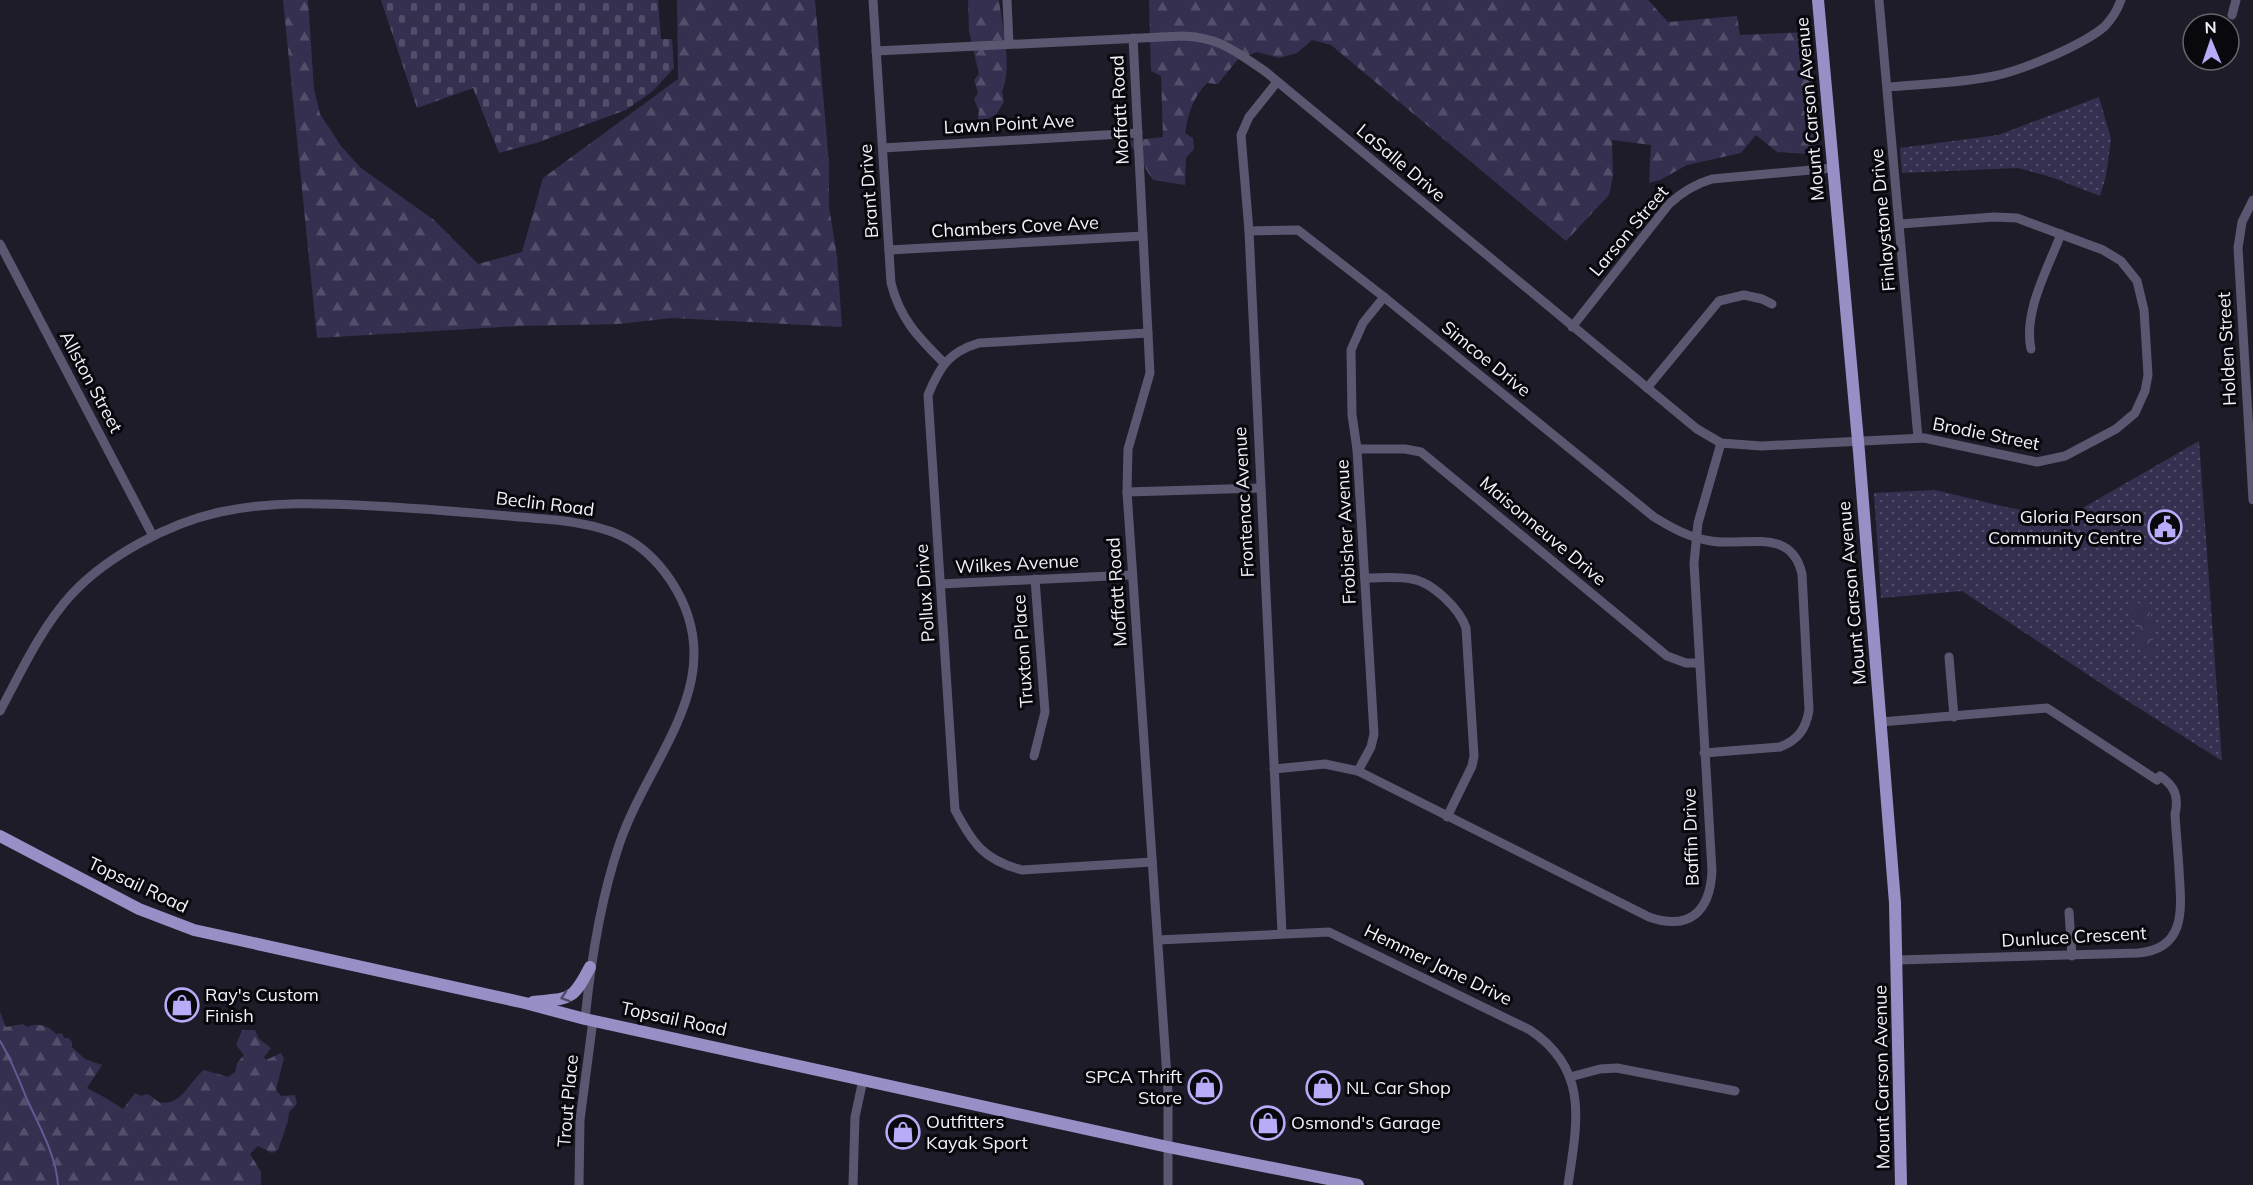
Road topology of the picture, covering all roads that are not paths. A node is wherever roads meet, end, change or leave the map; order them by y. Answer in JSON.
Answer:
{"nodes":[{"id":1,"x":873,"y":0,"type":"edge"},
{"id":2,"x":1007,"y":0,"type":"edge"},
{"id":3,"x":1818,"y":0,"type":"edge"},
{"id":4,"x":1879,"y":0,"type":"edge"},
{"id":5,"x":2121,"y":0,"type":"edge"},
{"id":6,"x":1133,"y":38,"type":"junction"},
{"id":7,"x":1009,"y":44,"type":"junction"},
{"id":8,"x":876,"y":51,"type":"junction"},
{"id":9,"x":1277,"y":82,"type":"junction"},
{"id":10,"x":1888,"y":87,"type":"junction"},
{"id":11,"x":1138,"y":133,"type":"junction"},
{"id":12,"x":883,"y":148,"type":"junction"},
{"id":13,"x":1833,"y":168,"type":"junction"},
{"id":14,"x":2253,"y":200,"type":"edge"},
{"id":15,"x":1900,"y":224,"type":"junction"},
{"id":16,"x":1249,"y":231,"type":"junction"},
{"id":17,"x":2061,"y":234,"type":"junction"},
{"id":18,"x":1143,"y":236,"type":"junction"},
{"id":19,"x":0,"y":244,"type":"edge"},
{"id":20,"x":889,"y":250,"type":"junction"},
{"id":21,"x":1384,"y":297,"type":"junction"},
{"id":22,"x":1772,"y":304,"type":"dead end"},
{"id":23,"x":1572,"y":327,"type":"junction"},
{"id":24,"x":1148,"y":333,"type":"junction"},
{"id":25,"x":2031,"y":349,"type":"dead end"},
{"id":26,"x":944,"y":363,"type":"junction"},
{"id":27,"x":1647,"y":388,"type":"junction"},
{"id":28,"x":1918,"y":438,"type":"junction"},
{"id":29,"x":1857,"y":442,"type":"junction"},
{"id":30,"x":1721,"y":443,"type":"junction"},
{"id":31,"x":1357,"y":449,"type":"junction"},
{"id":32,"x":1260,"y":488,"type":"junction"},
{"id":33,"x":2253,"y":489,"type":"edge"},
{"id":34,"x":1127,"y":492,"type":"junction"},
{"id":35,"x":2253,"y":500,"type":"edge"},
{"id":36,"x":153,"y":536,"type":"junction"},
{"id":37,"x":1695,"y":537,"type":"junction"},
{"id":38,"x":1131,"y":575,"type":"junction"},
{"id":39,"x":1365,"y":578,"type":"junction"},
{"id":40,"x":1035,"y":579,"type":"junction"},
{"id":41,"x":941,"y":584,"type":"junction"},
{"id":42,"x":1949,"y":657,"type":"dead end"},
{"id":43,"x":1699,"y":663,"type":"junction"},
{"id":44,"x":0,"y":711,"type":"edge"},
{"id":45,"x":1954,"y":717,"type":"junction"},
{"id":46,"x":1881,"y":722,"type":"junction"},
{"id":47,"x":1704,"y":753,"type":"junction"},
{"id":48,"x":1034,"y":756,"type":"dead end"},
{"id":49,"x":1274,"y":769,"type":"junction"},
{"id":50,"x":1358,"y":771,"type":"junction"},
{"id":51,"x":1447,"y":817,"type":"junction"},
{"id":52,"x":0,"y":836,"type":"edge"},
{"id":53,"x":1152,"y":862,"type":"junction"},
{"id":54,"x":2069,"y":912,"type":"dead end"},
{"id":55,"x":1282,"y":933,"type":"junction"},
{"id":56,"x":1158,"y":940,"type":"junction"},
{"id":57,"x":2072,"y":956,"type":"junction"},
{"id":58,"x":1898,"y":960,"type":"junction"},
{"id":59,"x":590,"y":967,"type":"junction"},
{"id":60,"x":525,"y":1003,"type":"junction"},
{"id":61,"x":589,"y":1019,"type":"junction"},
{"id":62,"x":1570,"y":1077,"type":"junction"},
{"id":63,"x":863,"y":1080,"type":"junction"},
{"id":64,"x":1735,"y":1091,"type":"dead end"},
{"id":65,"x":1168,"y":1147,"type":"junction"},
{"id":66,"x":579,"y":1185,"type":"edge"},
{"id":67,"x":853,"y":1185,"type":"edge"},
{"id":68,"x":1168,"y":1185,"type":"edge"},
{"id":69,"x":1358,"y":1185,"type":"edge"},
{"id":70,"x":1568,"y":1185,"type":"edge"},
{"id":71,"x":1901,"y":1185,"type":"edge"}],
"edges":[{"from":1,"to":8,"type":"street","name":"Brant Drive"},
{"from":2,"to":7,"type":"street"},
{"from":3,"to":13,"type":"main road","name":"Mount Carson Avenue"},
{"from":4,"to":10,"type":"street","name":"Finlaystone Drive"},
{"from":5,"to":10,"type":"street"},
{"from":6,"to":7,"type":"street","name":"LaSalle Drive"},
{"from":6,"to":9,"type":"street","name":"LaSalle Drive"},
{"from":6,"to":11,"type":"street","name":"Moffatt Road"},
{"from":7,"to":8,"type":"street","name":"LaSalle Drive"},
{"from":8,"to":12,"type":"street","name":"Brant Drive"},
{"from":9,"to":16,"type":"street","name":"Frontenac Avenue"},
{"from":9,"to":23,"type":"street","name":"LaSalle Drive"},
{"from":10,"to":15,"type":"street","name":"Finlaystone Drive"},
{"from":11,"to":12,"type":"street","name":"Lawn Point Ave"},
{"from":11,"to":18,"type":"street","name":"Moffatt Road"},
{"from":12,"to":20,"type":"street","name":"Brant Drive"},
{"from":13,"to":23,"type":"street","name":"Larson Street"},
{"from":13,"to":29,"type":"main road","name":"Mount Carson Avenue"},
{"from":14,"to":33,"type":"street","name":"Holden Street"},
{"from":15,"to":17,"type":"street","name":"Brodie Street"},
{"from":15,"to":28,"type":"street","name":"Finlaystone Drive"},
{"from":16,"to":21,"type":"street","name":"Simcoe Drive"},
{"from":16,"to":32,"type":"street","name":"Frontenac Avenue"},
{"from":17,"to":25,"type":"street"},
{"from":17,"to":28,"type":"street","name":"Brodie Street"},
{"from":18,"to":20,"type":"street","name":"Chambers Cove Ave"},
{"from":18,"to":24,"type":"street","name":"Moffatt Road"},
{"from":19,"to":36,"type":"street","name":"Allston Street"},
{"from":20,"to":26,"type":"street","name":"Brant Drive"},
{"from":21,"to":31,"type":"street","name":"Frobisher Avenue"},
{"from":21,"to":37,"type":"street","name":"Simcoe Drive"},
{"from":22,"to":27,"type":"street"},
{"from":23,"to":27,"type":"street","name":"LaSalle Drive"},
{"from":24,"to":26,"type":"street","name":"Pollux Drive"},
{"from":24,"to":34,"type":"street","name":"Moffatt Road"},
{"from":26,"to":41,"type":"street","name":"Pollux Drive"},
{"from":27,"to":30,"type":"street","name":"LaSalle Drive"},
{"from":28,"to":29,"type":"street","name":"Brodie Street"},
{"from":29,"to":30,"type":"street","name":"LaSalle Drive"},
{"from":29,"to":46,"type":"main road","name":"Mount Carson Avenue"},
{"from":30,"to":37,"type":"street","name":"Baffin Drive"},
{"from":31,"to":39,"type":"street","name":"Frobisher Avenue"},
{"from":31,"to":43,"type":"street","name":"Maisonneuve Drive"},
{"from":32,"to":34,"type":"street"},
{"from":32,"to":49,"type":"street","name":"Frontenac Avenue"},
{"from":33,"to":35,"type":"street","name":"Holden Street"},
{"from":34,"to":38,"type":"street","name":"Moffatt Road"},
{"from":36,"to":44,"type":"street","name":"Beclin Road"},
{"from":36,"to":59,"type":"street","name":"Beclin Road"},
{"from":37,"to":43,"type":"street","name":"Baffin Drive"},
{"from":37,"to":47,"type":"street","name":"Simcoe Drive"},
{"from":38,"to":40,"type":"street","name":"Wilkes Avenue"},
{"from":38,"to":53,"type":"street","name":"Moffatt Road"},
{"from":39,"to":50,"type":"street","name":"Frobisher Avenue"},
{"from":39,"to":51,"type":"street"},
{"from":40,"to":41,"type":"street","name":"Wilkes Avenue"},
{"from":40,"to":48,"type":"street","name":"Truxton Place"},
{"from":41,"to":53,"type":"street","name":"Pollux Drive"},
{"from":42,"to":45,"type":"street"},
{"from":43,"to":47,"type":"street","name":"Baffin Drive"},
{"from":45,"to":46,"type":"street","name":"Dunluce Crescent"},
{"from":45,"to":57,"type":"street","name":"Dunluce Crescent"},
{"from":46,"to":58,"type":"main road","name":"Mount Carson Avenue"},
{"from":47,"to":51,"type":"street","name":"Baffin Drive"},
{"from":49,"to":50,"type":"street","name":"Baffin Drive"},
{"from":49,"to":55,"type":"street","name":"Frontenac Avenue"},
{"from":50,"to":51,"type":"street","name":"Baffin Drive"},
{"from":52,"to":60,"type":"main road","name":"Topsail Road"},
{"from":53,"to":56,"type":"street","name":"Moffatt Road"},
{"from":54,"to":57,"type":"street"},
{"from":55,"to":56,"type":"street","name":"Hemmer Jane Drive"},
{"from":55,"to":62,"type":"street","name":"Hemmer Jane Drive"},
{"from":56,"to":65,"type":"street","name":"Moffatt Road"},
{"from":57,"to":58,"type":"street","name":"Dunluce Crescent"},
{"from":58,"to":71,"type":"main road","name":"Mount Carson Avenue"},
{"from":59,"to":60,"type":"main road","one_way":true},
{"from":59,"to":61,"type":"street","name":"Beclin Road"},
{"from":60,"to":61,"type":"main road","name":"Topsail Road"},
{"from":61,"to":63,"type":"main road","name":"Topsail Road"},
{"from":61,"to":66,"type":"street","name":"Trout Place"},
{"from":62,"to":64,"type":"street"},
{"from":62,"to":70,"type":"street","name":"Hemmer Jane Drive"},
{"from":63,"to":65,"type":"main road","name":"Topsail Road"},
{"from":63,"to":67,"type":"street"},
{"from":65,"to":68,"type":"street","name":"Moffatt Road"},
{"from":65,"to":69,"type":"main road","name":"Topsail Road"}]}
